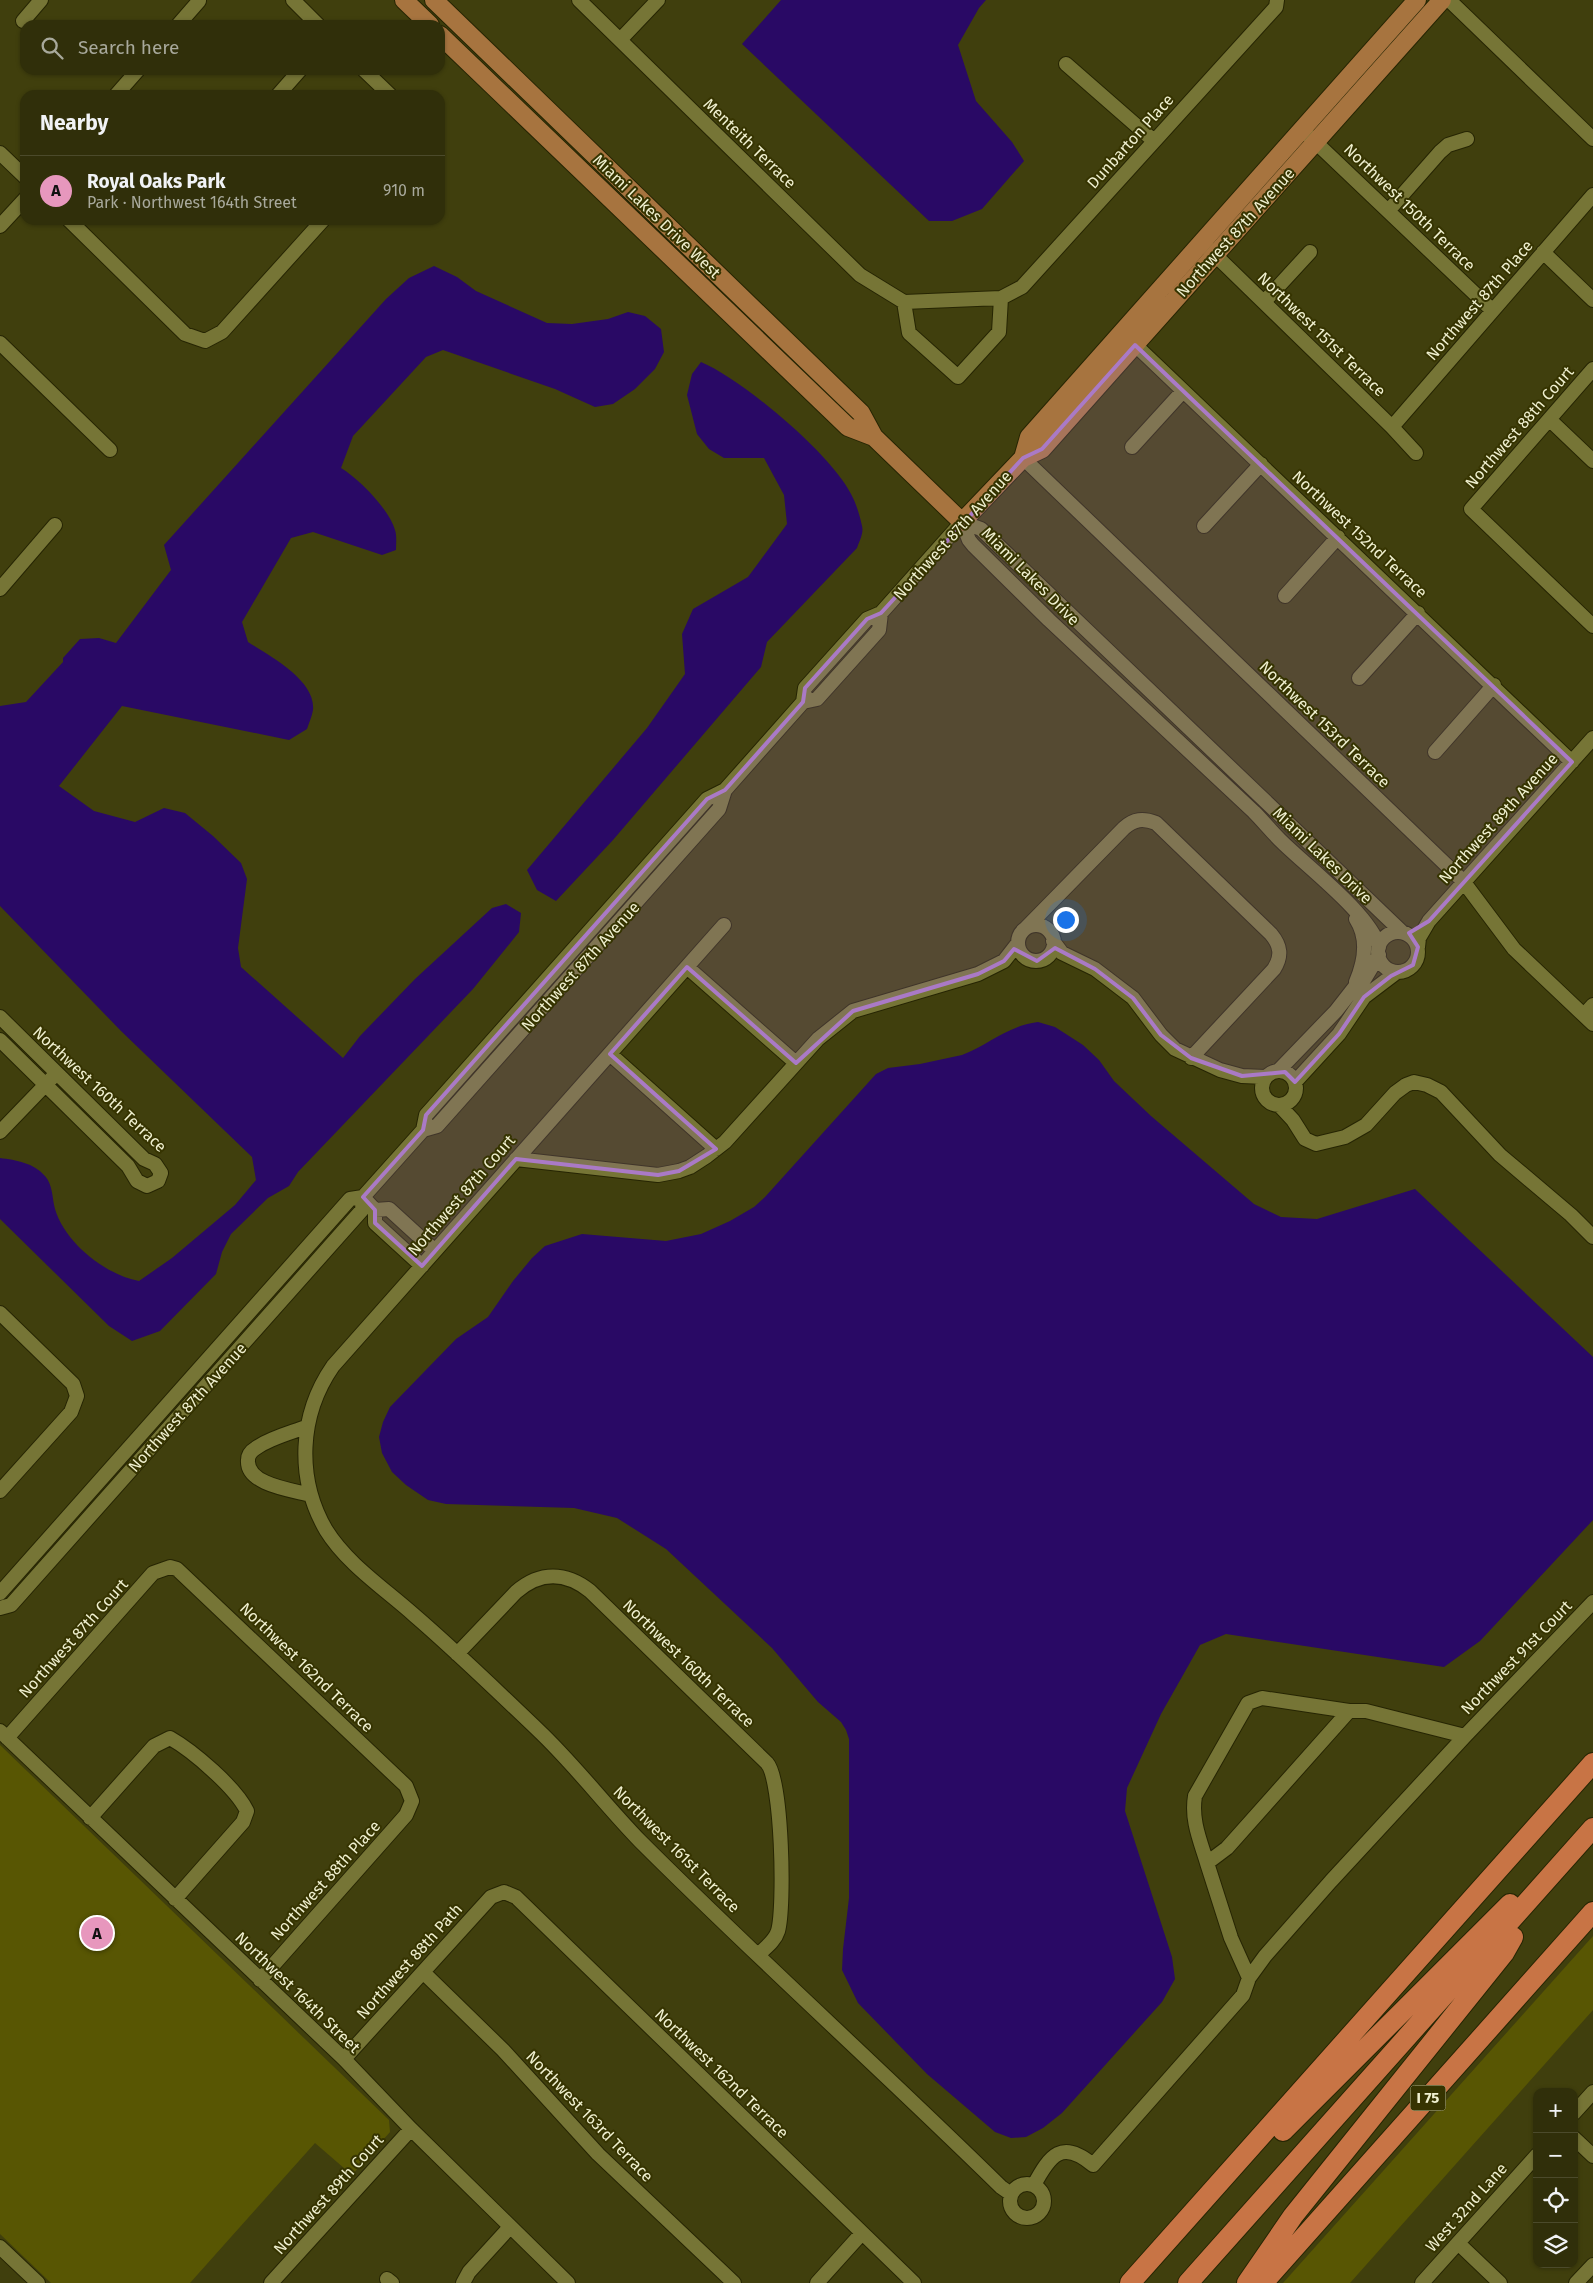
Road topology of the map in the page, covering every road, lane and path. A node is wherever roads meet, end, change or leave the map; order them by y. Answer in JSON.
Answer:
{"nodes":[{"id":1,"x":41,"y":0,"type":"edge"},
{"id":2,"x":292,"y":0,"type":"edge"},
{"id":3,"x":404,"y":0,"type":"edge"},
{"id":4,"x":434,"y":0,"type":"edge"},
{"id":5,"x":579,"y":0,"type":"edge"},
{"id":6,"x":658,"y":0,"type":"edge"},
{"id":7,"x":1277,"y":0,"type":"edge"},
{"id":8,"x":1417,"y":0,"type":"edge"},
{"id":9,"x":1442,"y":0,"type":"edge"},
{"id":10,"x":1449,"y":0,"type":"edge"},
{"id":11,"x":199,"y":1,"type":"dead end"},
{"id":12,"x":24,"y":20,"type":"edge"},
{"id":13,"x":182,"y":20,"type":"edge"},
{"id":14,"x":313,"y":20,"type":"edge"},
{"id":15,"x":425,"y":20,"type":"edge"},
{"id":16,"x":445,"y":40,"type":"edge"},
{"id":17,"x":620,"y":40,"type":"junction"},
{"id":18,"x":1066,"y":64,"type":"dead end"},
{"id":19,"x":134,"y":75,"type":"edge"},
{"id":20,"x":296,"y":75,"type":"edge"},
{"id":21,"x":369,"y":75,"type":"edge"},
{"id":22,"x":120,"y":90,"type":"edge"},
{"id":23,"x":282,"y":90,"type":"edge"},
{"id":24,"x":385,"y":90,"type":"edge"},
{"id":25,"x":1302,"y":129,"type":"junction"},
{"id":26,"x":1467,"y":138,"type":"dead end"},
{"id":27,"x":1593,"y":139,"type":"edge"},
{"id":28,"x":1154,"y":141,"type":"junction"},
{"id":29,"x":1316,"y":142,"type":"junction"},
{"id":30,"x":0,"y":153,"type":"edge"},
{"id":31,"x":20,"y":173,"type":"edge"},
{"id":32,"x":1593,"y":195,"type":"edge"},
{"id":33,"x":20,"y":204,"type":"edge"},
{"id":34,"x":1389,"y":210,"type":"junction"},
{"id":35,"x":74,"y":225,"type":"edge"},
{"id":36,"x":318,"y":225,"type":"edge"},
{"id":37,"x":0,"y":226,"type":"edge"},
{"id":38,"x":1202,"y":243,"type":"junction"},
{"id":39,"x":1310,"y":252,"type":"dead end"},
{"id":40,"x":1543,"y":252,"type":"junction"},
{"id":41,"x":1215,"y":255,"type":"junction"},
{"id":42,"x":1001,"y":298,"type":"junction"},
{"id":43,"x":1593,"y":300,"type":"edge"},
{"id":44,"x":904,"y":302,"type":"junction"},
{"id":45,"x":1264,"y":302,"type":"junction"},
{"id":46,"x":1492,"y":310,"type":"junction"},
{"id":47,"x":1122,"y":332,"type":"junction"},
{"id":48,"x":0,"y":343,"type":"edge"},
{"id":49,"x":1136,"y":345,"type":"junction"},
{"id":50,"x":1593,"y":369,"type":"edge"},
{"id":51,"x":1184,"y":391,"type":"junction"},
{"id":52,"x":1550,"y":420,"type":"junction"},
{"id":53,"x":1392,"y":427,"type":"junction"},
{"id":54,"x":874,"y":437,"type":"junction"},
{"id":55,"x":1132,"y":447,"type":"dead end"},
{"id":56,"x":110,"y":450,"type":"dead end"},
{"id":57,"x":1416,"y":453,"type":"dead end"},
{"id":58,"x":1023,"y":458,"type":"junction"},
{"id":59,"x":1593,"y":461,"type":"edge"},
{"id":60,"x":1261,"y":464,"type":"junction"},
{"id":61,"x":962,"y":522,"type":"junction"},
{"id":62,"x":55,"y":524,"type":"dead end"},
{"id":63,"x":1204,"y":526,"type":"dead end"},
{"id":64,"x":1338,"y":538,"type":"junction"},
{"id":65,"x":3,"y":580,"type":"edge"},
{"id":66,"x":1285,"y":596,"type":"dead end"},
{"id":67,"x":1418,"y":613,"type":"junction"},
{"id":68,"x":1593,"y":626,"type":"edge"},
{"id":69,"x":1359,"y":678,"type":"dead end"},
{"id":70,"x":1494,"y":685,"type":"junction"},
{"id":71,"x":1593,"y":738,"type":"edge"},
{"id":72,"x":1435,"y":752,"type":"dead end"},
{"id":73,"x":1572,"y":762,"type":"junction"},
{"id":74,"x":1463,"y":881,"type":"junction"},
{"id":75,"x":1056,"y":899,"type":"junction"},
{"id":76,"x":1350,"y":907,"type":"junction"},
{"id":77,"x":1429,"y":921,"type":"junction"},
{"id":78,"x":724,"y":925,"type":"dead end"},
{"id":79,"x":1026,"y":928,"type":"junction"},
{"id":80,"x":1405,"y":933,"type":"junction"},
{"id":81,"x":1051,"y":936,"type":"junction"},
{"id":82,"x":1018,"y":943,"type":"junction"},
{"id":83,"x":1418,"y":947,"type":"junction"},
{"id":84,"x":1378,"y":952,"type":"junction"},
{"id":85,"x":1070,"y":958,"type":"junction"},
{"id":86,"x":1026,"y":959,"type":"junction"},
{"id":87,"x":1042,"y":960,"type":"junction"},
{"id":88,"x":1004,"y":961,"type":"junction"},
{"id":89,"x":687,"y":967,"type":"junction"},
{"id":90,"x":1397,"y":972,"type":"junction"},
{"id":91,"x":1354,"y":988,"type":"junction"},
{"id":92,"x":1590,"y":1015,"type":"edge"},
{"id":93,"x":0,"y":1017,"type":"edge"},
{"id":94,"x":0,"y":1040,"type":"edge"},
{"id":95,"x":610,"y":1054,"type":"junction"},
{"id":96,"x":1191,"y":1058,"type":"junction"},
{"id":97,"x":796,"y":1063,"type":"junction"},
{"id":98,"x":1279,"y":1070,"type":"junction"},
{"id":99,"x":56,"y":1074,"type":"junction"},
{"id":100,"x":1295,"y":1082,"type":"junction"},
{"id":101,"x":1263,"y":1083,"type":"junction"},
{"id":102,"x":45,"y":1085,"type":"junction"},
{"id":103,"x":1292,"y":1098,"type":"junction"},
{"id":104,"x":1279,"y":1105,"type":"junction"},
{"id":105,"x":1293,"y":1120,"type":"junction"},
{"id":106,"x":0,"y":1132,"type":"edge"},
{"id":107,"x":716,"y":1149,"type":"junction"},
{"id":108,"x":516,"y":1159,"type":"junction"},
{"id":109,"x":363,"y":1197,"type":"junction"},
{"id":110,"x":375,"y":1210,"type":"junction"},
{"id":111,"x":416,"y":1234,"type":"junction"},
{"id":112,"x":1593,"y":1238,"type":"edge"},
{"id":113,"x":402,"y":1248,"type":"junction"},
{"id":114,"x":435,"y":1251,"type":"junction"},
{"id":115,"x":422,"y":1266,"type":"junction"},
{"id":116,"x":0,"y":1312,"type":"edge"},
{"id":117,"x":306,"y":1427,"type":"junction"},
{"id":118,"x":305,"y":1466,"type":"joint"},
{"id":119,"x":0,"y":1491,"type":"edge"},
{"id":120,"x":311,"y":1495,"type":"junction"},
{"id":121,"x":170,"y":1567,"type":"joint"},
{"id":122,"x":0,"y":1592,"type":"edge"},
{"id":123,"x":1593,"y":1602,"type":"edge"},
{"id":124,"x":0,"y":1608,"type":"edge"},
{"id":125,"x":457,"y":1654,"type":"junction"},
{"id":126,"x":1349,"y":1711,"type":"junction"},
{"id":127,"x":4,"y":1735,"type":"edge"},
{"id":128,"x":1465,"y":1736,"type":"junction"},
{"id":129,"x":1593,"y":1763,"type":"edge"},
{"id":130,"x":412,"y":1801,"type":"joint"},
{"id":131,"x":90,"y":1818,"type":"junction"},
{"id":132,"x":1593,"y":1824,"type":"edge"},
{"id":133,"x":1593,"y":1828,"type":"edge"},
{"id":134,"x":1593,"y":1847,"type":"edge"},
{"id":135,"x":1207,"y":1862,"type":"junction"},
{"id":136,"x":504,"y":1892,"type":"joint"},
{"id":137,"x":175,"y":1899,"type":"junction"},
{"id":138,"x":1593,"y":1912,"type":"edge"},
{"id":139,"x":1513,"y":1937,"type":"junction"},
{"id":140,"x":758,"y":1955,"type":"junction"},
{"id":141,"x":423,"y":1972,"type":"junction"},
{"id":142,"x":1249,"y":1978,"type":"junction"},
{"id":143,"x":260,"y":1980,"type":"junction"},
{"id":144,"x":344,"y":2059,"type":"junction"},
{"id":145,"x":1593,"y":2092,"type":"edge"},
{"id":146,"x":1578,"y":2109,"type":"edge"},
{"id":147,"x":411,"y":2129,"type":"junction"},
{"id":148,"x":1578,"y":2142,"type":"edge"},
{"id":149,"x":1593,"y":2156,"type":"edge"},
{"id":150,"x":1533,"y":2159,"type":"edge"},
{"id":151,"x":1237,"y":2164,"type":"junction"},
{"id":152,"x":1034,"y":2185,"type":"junction"},
{"id":153,"x":1011,"y":2194,"type":"junction"},
{"id":154,"x":510,"y":2227,"type":"junction"},
{"id":155,"x":862,"y":2234,"type":"junction"},
{"id":156,"x":1458,"y":2243,"type":"junction"},
{"id":157,"x":0,"y":2247,"type":"edge"},
{"id":158,"x":1593,"y":2265,"type":"edge"},
{"id":159,"x":38,"y":2283,"type":"edge"},
{"id":160,"x":271,"y":2283,"type":"edge"},
{"id":161,"x":463,"y":2283,"type":"edge"},
{"id":162,"x":568,"y":2283,"type":"edge"},
{"id":163,"x":734,"y":2283,"type":"edge"},
{"id":164,"x":817,"y":2283,"type":"edge"},
{"id":165,"x":914,"y":2283,"type":"edge"},
{"id":166,"x":1130,"y":2283,"type":"edge"},
{"id":167,"x":1188,"y":2283,"type":"edge"},
{"id":168,"x":1206,"y":2283,"type":"edge"},
{"id":169,"x":1247,"y":2283,"type":"edge"},
{"id":170,"x":1263,"y":2283,"type":"edge"},
{"id":171,"x":1422,"y":2283,"type":"edge"},
{"id":172,"x":1500,"y":2283,"type":"edge"},
{"id":173,"x":1576,"y":2283,"type":"edge"}],
"edges":[{"from":1,"to":12,"type":"street"},
{"from":2,"to":14,"type":"street"},
{"from":3,"to":15,"type":"main road"},
{"from":4,"to":54,"type":"main road","name":"Miami Lakes Drive West"},
{"from":5,"to":17,"type":"street","name":"Menteith Terrace"},
{"from":6,"to":17,"type":"street"},
{"from":7,"to":28,"type":"street","name":"Dunbarton Place"},
{"from":8,"to":25,"type":"main road","name":"Northwest 87th Avenue"},
{"from":9,"to":29,"type":"main road","name":"Northwest 87th Avenue"},
{"from":10,"to":27,"type":"street"},
{"from":11,"to":13,"type":"street"},
{"from":16,"to":54,"type":"main road","name":"Miami Lakes Drive West"},
{"from":17,"to":44,"type":"street","name":"Menteith Terrace"},
{"from":18,"to":28,"type":"street"},
{"from":19,"to":22,"type":"street"},
{"from":20,"to":23,"type":"street"},
{"from":21,"to":24,"type":"street"},
{"from":25,"to":29,"type":"street","name":"Northwest 150th Terrace"},
{"from":25,"to":38,"type":"main road","name":"Northwest 87th Avenue"},
{"from":26,"to":34,"type":"street"},
{"from":28,"to":42,"type":"street","name":"Dunbarton Place"},
{"from":29,"to":34,"type":"street","name":"Northwest 150th Terrace"},
{"from":29,"to":41,"type":"main road","name":"Northwest 87th Avenue"},
{"from":30,"to":31,"type":"street"},
{"from":32,"to":40,"type":"street","name":"Northwest 87th Place"},
{"from":33,"to":37,"type":"street"},
{"from":34,"to":46,"type":"street","name":"Northwest 150th Terrace"},
{"from":35,"to":36,"type":"street"},
{"from":38,"to":41,"type":"street","name":"Northwest 151st Terrace"},
{"from":38,"to":47,"type":"main road","name":"Northwest 87th Avenue"},
{"from":39,"to":45,"type":"street"},
{"from":40,"to":43,"type":"street"},
{"from":40,"to":46,"type":"street","name":"Northwest 87th Place"},
{"from":41,"to":45,"type":"street","name":"Northwest 151st Terrace"},
{"from":41,"to":49,"type":"main road","name":"Northwest 87th Avenue"},
{"from":42,"to":44,"type":"street","name":"Dunbarton Place"},
{"from":42,"to":44,"type":"street"},
{"from":45,"to":53,"type":"street","name":"Northwest 151st Terrace"},
{"from":46,"to":53,"type":"street","name":"Northwest 87th Place"},
{"from":47,"to":49,"type":"street","name":"Northwest 152nd Terrace"},
{"from":47,"to":58,"type":"main road","name":"Northwest 87th Avenue"},
{"from":48,"to":56,"type":"street"},
{"from":49,"to":51,"type":"street","name":"Northwest 152nd Terrace"},
{"from":49,"to":58,"type":"main road","name":"Northwest 87th Avenue"},
{"from":50,"to":52,"type":"street","name":"Northwest 88th Court"},
{"from":51,"to":55,"type":"street"},
{"from":51,"to":60,"type":"street","name":"Northwest 152nd Terrace"},
{"from":52,"to":59,"type":"street"},
{"from":52,"to":68,"type":"street","name":"Northwest 88th Court"},
{"from":53,"to":57,"type":"street","name":"Northwest 151st Terrace"},
{"from":54,"to":61,"type":"main road","name":"Miami Lakes Drive West"},
{"from":58,"to":61,"type":"main road","name":"Northwest 87th Avenue"},
{"from":58,"to":74,"type":"street","name":"Northwest 153rd Terrace"},
{"from":60,"to":63,"type":"street"},
{"from":60,"to":64,"type":"street","name":"Northwest 152nd Terrace"},
{"from":61,"to":76,"type":"street","name":"Miami Lakes Drive"},
{"from":61,"to":80,"type":"street","name":"Miami Lakes Drive"},
{"from":61,"to":109,"type":"street","name":"Northwest 87th Avenue"},
{"from":62,"to":65,"type":"street"},
{"from":64,"to":66,"type":"street"},
{"from":64,"to":67,"type":"street","name":"Northwest 152nd Terrace"},
{"from":67,"to":69,"type":"street"},
{"from":67,"to":70,"type":"street","name":"Northwest 152nd Terrace"},
{"from":70,"to":72,"type":"street"},
{"from":70,"to":73,"type":"street","name":"Northwest 152nd Terrace"},
{"from":71,"to":73,"type":"street","name":"Northwest 89th Avenue"},
{"from":73,"to":74,"type":"street","name":"Northwest 89th Avenue"},
{"from":74,"to":77,"type":"street","name":"Northwest 89th Avenue"},
{"from":74,"to":92,"type":"street","name":"Northwest 153rd Terrace"},
{"from":75,"to":79,"type":"street"},
{"from":75,"to":81,"type":"street"},
{"from":75,"to":96,"type":"street"},
{"from":76,"to":84,"type":"street","name":"Miami Lakes Drive"},
{"from":76,"to":91,"type":"street"},
{"from":77,"to":80,"type":"street","name":"Northwest 89th Avenue"},
{"from":77,"to":83,"type":"street","name":"Northwest 89th Avenue"},
{"from":78,"to":89,"type":"street","name":"Northwest 87th Court"},
{"from":79,"to":81,"type":"street"},
{"from":79,"to":82,"type":"street"},
{"from":80,"to":83,"type":"street"},
{"from":80,"to":84,"type":"street"},
{"from":81,"to":85,"type":"street"},
{"from":81,"to":87,"type":"street"},
{"from":82,"to":86,"type":"street"},
{"from":82,"to":88,"type":"street"},
{"from":83,"to":90,"type":"street"},
{"from":84,"to":90,"type":"street"},
{"from":84,"to":91,"type":"street"},
{"from":85,"to":87,"type":"street"},
{"from":85,"to":96,"type":"street"},
{"from":86,"to":87,"type":"street"},
{"from":86,"to":88,"type":"street"},
{"from":88,"to":97,"type":"street"},
{"from":89,"to":95,"type":"street","name":"Northwest 87th Court"},
{"from":89,"to":97,"type":"street"},
{"from":90,"to":100,"type":"street"},
{"from":91,"to":98,"type":"street"},
{"from":93,"to":99,"type":"street","name":"Northwest 160th Terrace"},
{"from":94,"to":102,"type":"street","name":"Northwest 160th Terrace"},
{"from":95,"to":107,"type":"street"},
{"from":95,"to":108,"type":"street","name":"Northwest 87th Court"},
{"from":96,"to":101,"type":"street"},
{"from":97,"to":107,"type":"street"},
{"from":98,"to":100,"type":"street"},
{"from":98,"to":101,"type":"street"},
{"from":99,"to":102,"type":"street"},
{"from":99,"to":102,"type":"street","name":"Northwest 160th Terrace"},
{"from":100,"to":103,"type":"street"},
{"from":101,"to":104,"type":"street"},
{"from":102,"to":106,"type":"street"},
{"from":103,"to":104,"type":"street"},
{"from":103,"to":105,"type":"street"},
{"from":104,"to":105,"type":"street"},
{"from":105,"to":112,"type":"street"},
{"from":107,"to":108,"type":"street"},
{"from":108,"to":114,"type":"street","name":"Northwest 87th Court"},
{"from":109,"to":110,"type":"street"},
{"from":109,"to":122,"type":"street","name":"Northwest 87th Avenue"},
{"from":109,"to":124,"type":"street","name":"Northwest 87th Avenue"},
{"from":110,"to":111,"type":"street"},
{"from":110,"to":113,"type":"street"},
{"from":111,"to":113,"type":"street"},
{"from":111,"to":114,"type":"street"},
{"from":113,"to":115,"type":"street"},
{"from":114,"to":115,"type":"street","name":"Northwest 87th Court"},
{"from":115,"to":117,"type":"street","name":"Northwest 87th Court"},
{"from":116,"to":119,"type":"street"},
{"from":117,"to":118,"type":"street","name":"Northwest 87th Court"},
{"from":117,"to":120,"type":"street"},
{"from":118,"to":120,"type":"street","name":"Northwest 161st Terrace"},
{"from":120,"to":125,"type":"street","name":"Northwest 161st Terrace"},
{"from":121,"to":127,"type":"street","name":"Northwest 87th Court"},
{"from":121,"to":130,"type":"street","name":"Northwest 162nd Terrace"},
{"from":123,"to":128,"type":"street","name":"Northwest 91st Court"},
{"from":125,"to":140,"type":"street","name":"Northwest 161st Terrace"},
{"from":125,"to":140,"type":"street","name":"Northwest 160th Terrace"},
{"from":126,"to":128,"type":"street"},
{"from":126,"to":135,"type":"street"},
{"from":126,"to":135,"type":"street"},
{"from":127,"to":131,"type":"street","name":"Northwest 164th Street"},
{"from":128,"to":142,"type":"street","name":"Northwest 91st Court"},
{"from":129,"to":151,"type":"highway"},
{"from":130,"to":143,"type":"street","name":"Northwest 88th Place"},
{"from":131,"to":137,"type":"street","name":"Northwest 164th Street"},
{"from":131,"to":137,"type":"street"},
{"from":132,"to":151,"type":"highway"},
{"from":133,"to":167,"type":"highway"},
{"from":134,"to":139,"type":"highway"},
{"from":135,"to":142,"type":"street"},
{"from":136,"to":141,"type":"street","name":"Northwest 88th Path"},
{"from":136,"to":155,"type":"street","name":"Northwest 162nd Terrace"},
{"from":137,"to":143,"type":"street","name":"Northwest 164th Street"},
{"from":138,"to":170,"type":"highway","number":"I 75"},
{"from":139,"to":168,"type":"highway"},
{"from":139,"to":169,"type":"highway"},
{"from":140,"to":153,"type":"street","name":"Northwest 161st Terrace"},
{"from":141,"to":144,"type":"street","name":"Northwest 88th Path"},
{"from":141,"to":163,"type":"street","name":"Northwest 163rd Terrace"},
{"from":142,"to":152,"type":"street","name":"Northwest 91st Court"},
{"from":143,"to":144,"type":"street","name":"Northwest 164th Street"},
{"from":144,"to":147,"type":"street","name":"Northwest 164th Street"},
{"from":145,"to":146,"type":"street"},
{"from":147,"to":154,"type":"street","name":"Northwest 164th Street"},
{"from":147,"to":160,"type":"street","name":"Northwest 89th Court"},
{"from":148,"to":149,"type":"street"},
{"from":150,"to":156,"type":"street","name":"West 32nd Lane"},
{"from":151,"to":166,"type":"highway"},
{"from":152,"to":153,"type":"street"},
{"from":152,"to":153,"type":"street"},
{"from":154,"to":161,"type":"street"},
{"from":154,"to":162,"type":"street","name":"Northwest 164th Street"},
{"from":155,"to":164,"type":"street"},
{"from":155,"to":165,"type":"street","name":"Northwest 162nd Terrace"},
{"from":156,"to":171,"type":"street","name":"West 32nd Lane"},
{"from":156,"to":172,"type":"street"},
{"from":157,"to":159,"type":"street"},
{"from":158,"to":173,"type":"street"}]}
